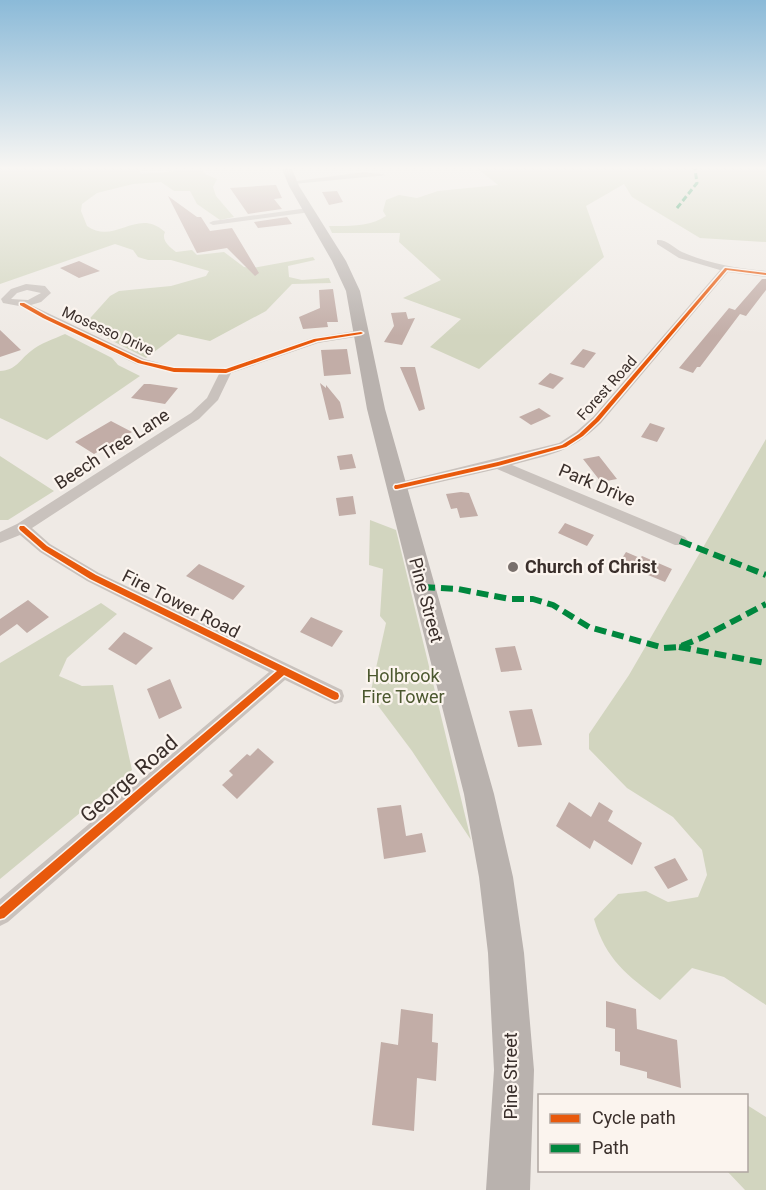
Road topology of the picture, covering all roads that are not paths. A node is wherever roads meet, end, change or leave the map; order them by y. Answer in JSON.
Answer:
{"nodes":[{"id":1,"x":317,"y":225,"type":"edge"},
{"id":2,"x":660,"y":242,"type":"dead end"},
{"id":3,"x":726,"y":269,"type":"junction"},
{"id":4,"x":766,"y":274,"type":"edge"},
{"id":5,"x":22,"y":304,"type":"dead end"},
{"id":6,"x":361,"y":333,"type":"junction"},
{"id":7,"x":226,"y":371,"type":"junction"},
{"id":8,"x":498,"y":464,"type":"junction"},
{"id":9,"x":397,"y":487,"type":"junction"},
{"id":10,"x":22,"y":528,"type":"junction"},
{"id":11,"x":0,"y":538,"type":"edge"},
{"id":12,"x":680,"y":541,"type":"dead end"},
{"id":13,"x":282,"y":672,"type":"junction"},
{"id":14,"x":335,"y":696,"type":"dead end"},
{"id":15,"x":0,"y":914,"type":"edge"},
{"id":16,"x":508,"y":1190,"type":"edge"}],
"edges":[{"from":1,"to":6,"type":"main road","name":"Pine Street"},
{"from":2,"to":3,"type":"street"},
{"from":3,"to":4,"type":"street"},
{"from":3,"to":8,"type":"street","name":"Forest Road"},
{"from":5,"to":7,"type":"street","name":"Mosesso Drive"},
{"from":6,"to":7,"type":"street","name":"Mosesso Drive"},
{"from":6,"to":9,"type":"main road","name":"Pine Street"},
{"from":7,"to":10,"type":"street","name":"Beech Tree Lane"},
{"from":8,"to":9,"type":"street","name":"Forest Road"},
{"from":8,"to":12,"type":"street","name":"Park Drive"},
{"from":9,"to":16,"type":"main road","name":"Pine Street"},
{"from":10,"to":11,"type":"street","name":"Beech Tree Lane"},
{"from":10,"to":13,"type":"street","name":"Fire Tower Road"},
{"from":13,"to":14,"type":"street","name":"Fire Tower Road"},
{"from":13,"to":15,"type":"street","name":"George Road"}]}
